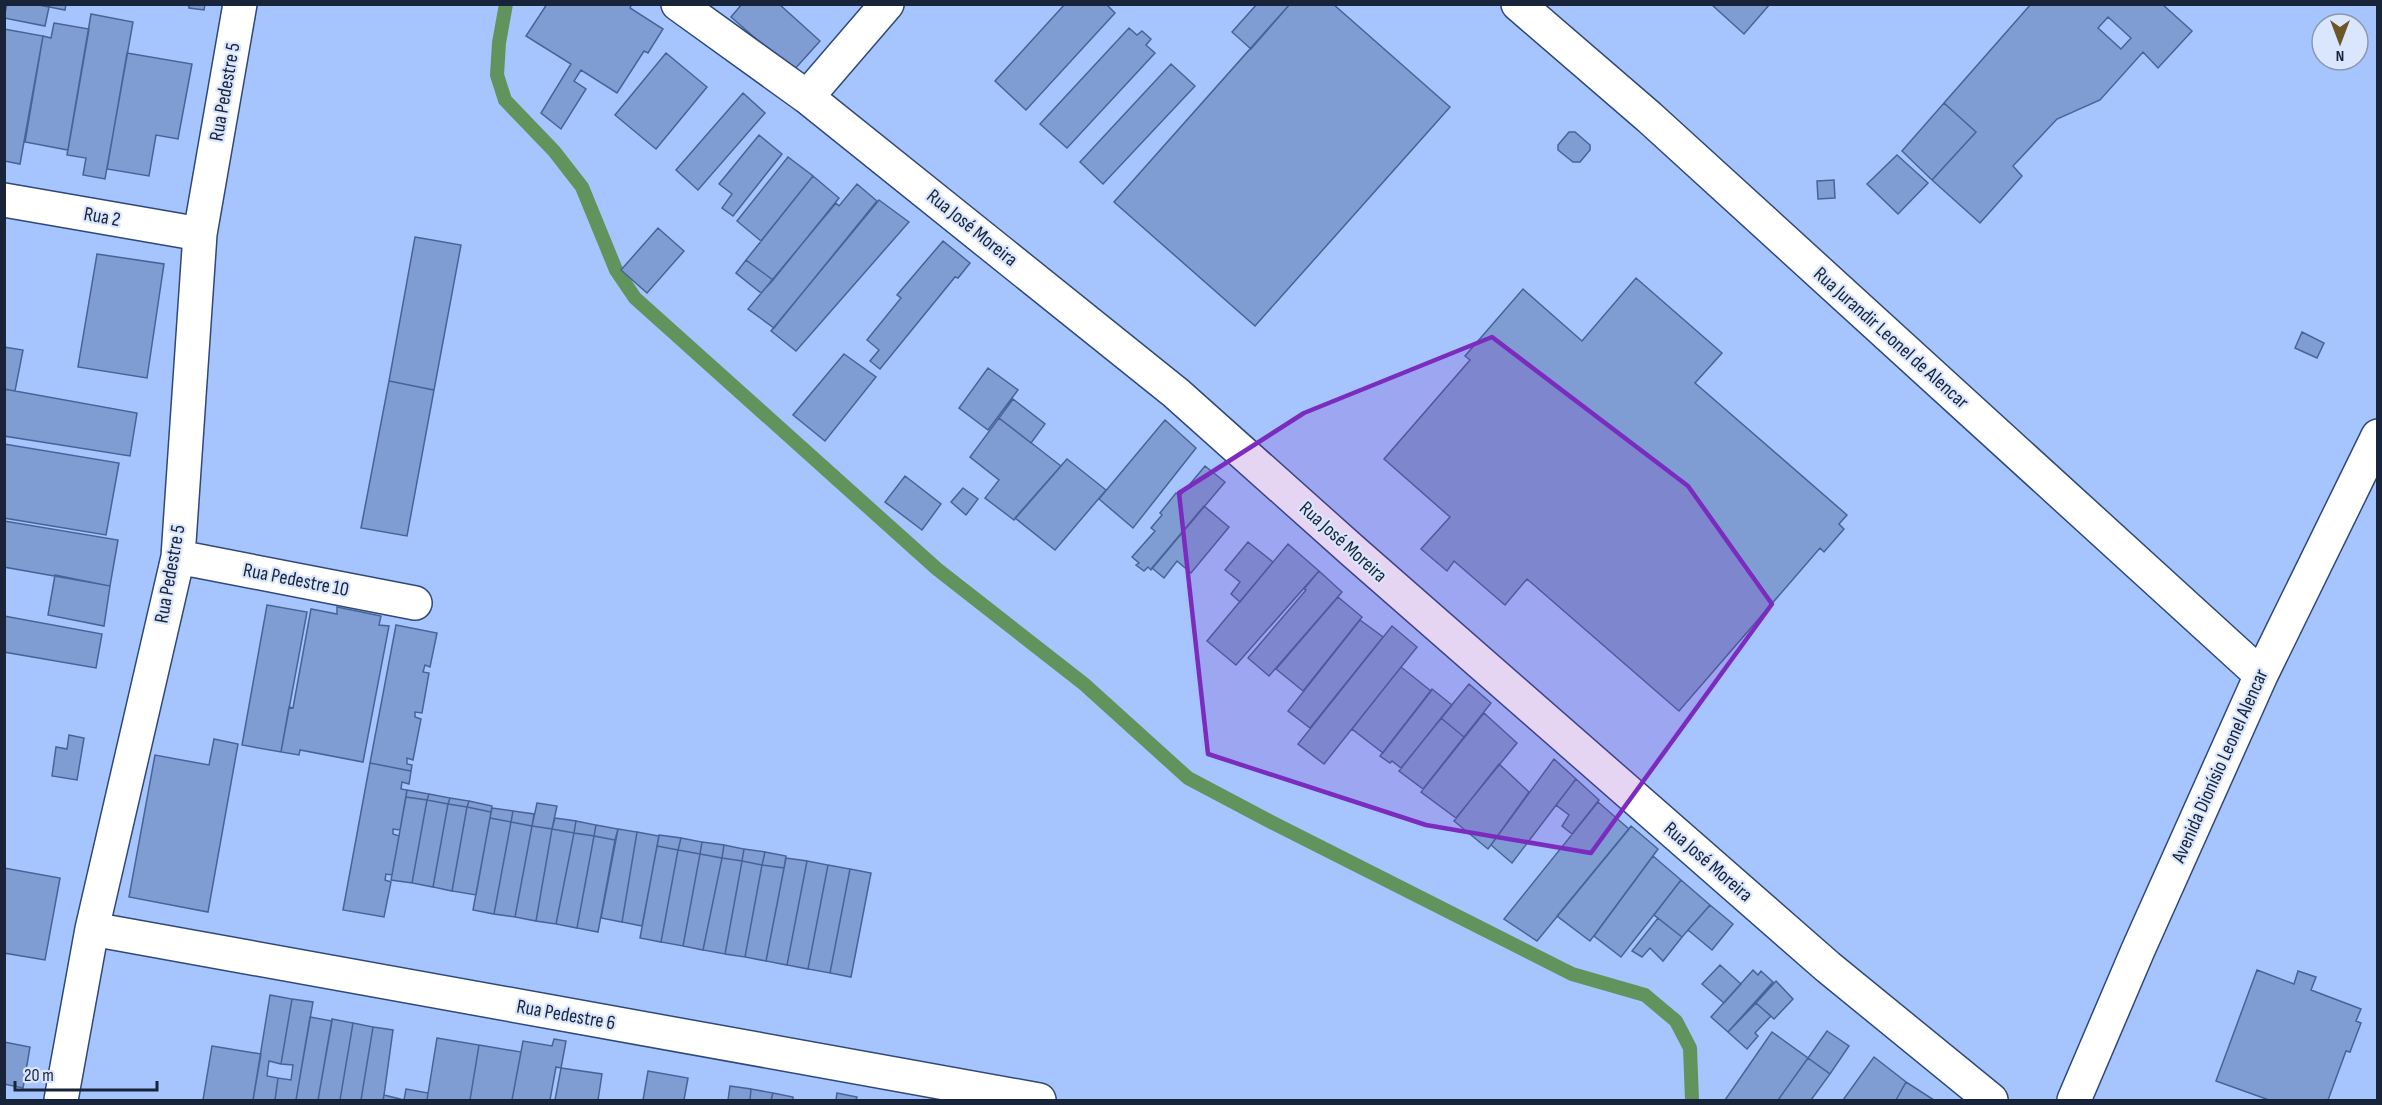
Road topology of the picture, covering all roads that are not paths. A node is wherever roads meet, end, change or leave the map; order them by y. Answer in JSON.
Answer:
{"nodes":[{"id":1,"x":240,"y":4,"type":"edge"},
{"id":2,"x":678,"y":4,"type":"edge"},
{"id":3,"x":886,"y":4,"type":"edge"},
{"id":4,"x":1518,"y":4,"type":"edge"},
{"id":5,"x":807,"y":96,"type":"junction"},
{"id":6,"x":4,"y":200,"type":"edge"},
{"id":7,"x":200,"y":234,"type":"junction"},
{"id":8,"x":2378,"y":436,"type":"edge"},
{"id":9,"x":178,"y":556,"type":"junction"},
{"id":10,"x":415,"y":603,"type":"dead end"},
{"id":11,"x":2260,"y":675,"type":"junction"},
{"id":12,"x":92,"y":929,"type":"junction"},
{"id":13,"x":61,"y":1101,"type":"edge"},
{"id":14,"x":1039,"y":1101,"type":"edge"},
{"id":15,"x":1991,"y":1101,"type":"edge"},
{"id":16,"x":2074,"y":1101,"type":"edge"}],
"edges":[{"from":1,"to":7,"type":"street","name":"Rua Pedestre 5"},
{"from":2,"to":5,"type":"street","name":"Rua José Moreira"},
{"from":3,"to":5,"type":"street"},
{"from":4,"to":11,"type":"street","name":"Rua Jurandir Leonel de Alencar"},
{"from":5,"to":15,"type":"street","name":"Rua José Moreira"},
{"from":6,"to":7,"type":"street","name":"Rua 2"},
{"from":7,"to":9,"type":"street","name":"Rua Pedestre 5"},
{"from":8,"to":11,"type":"street","name":"Avenida Dionísio Leonel Alencar"},
{"from":9,"to":10,"type":"street","name":"Rua Pedestre 10"},
{"from":9,"to":12,"type":"street","name":"Rua Pedestre 5"},
{"from":11,"to":16,"type":"street","name":"Avenida Dionísio Leonel Alencar"},
{"from":12,"to":13,"type":"street","name":"Rua Pedestre 5"},
{"from":12,"to":14,"type":"street","name":"Rua Pedestre 6"}]}
